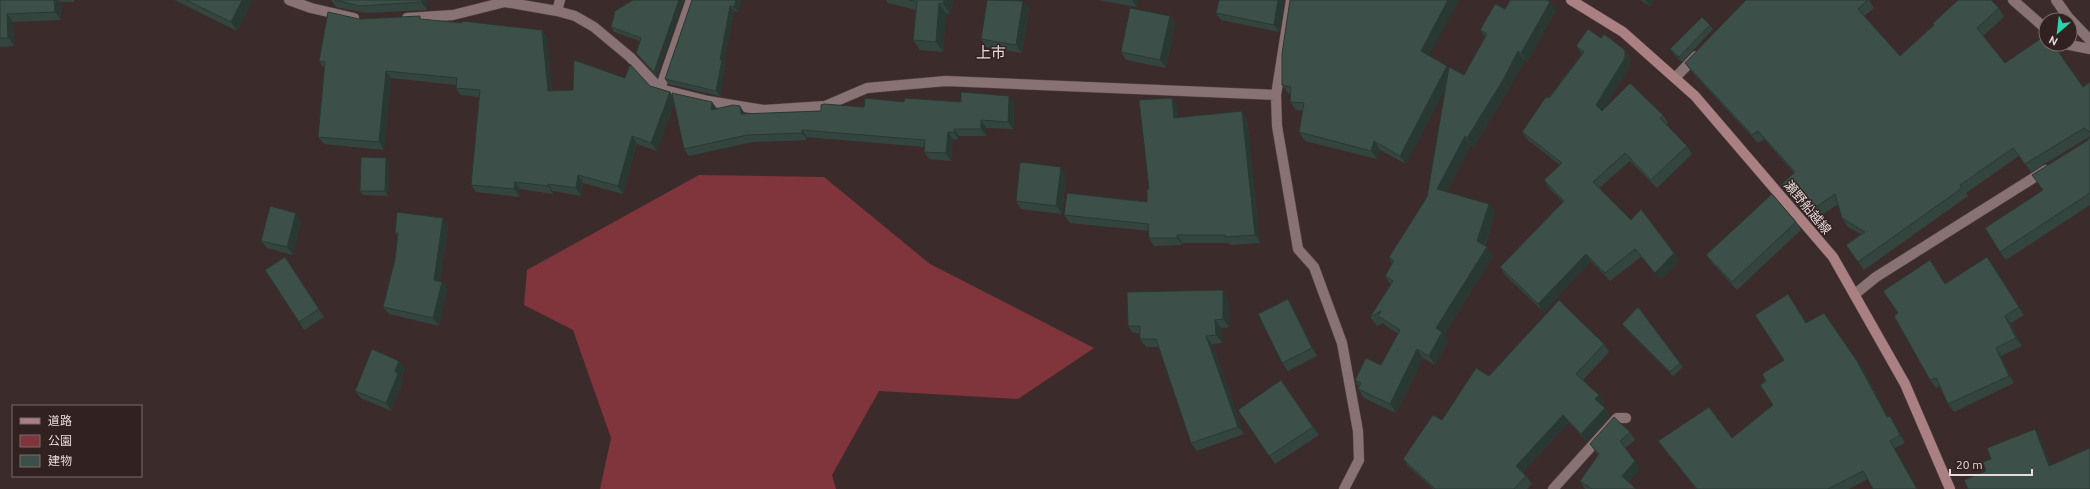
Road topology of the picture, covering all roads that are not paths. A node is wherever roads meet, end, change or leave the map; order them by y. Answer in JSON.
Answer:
{"nodes":[{"id":1,"x":289,"y":0,"type":"edge"},
{"id":2,"x":560,"y":0,"type":"edge"},
{"id":3,"x":691,"y":0,"type":"edge"},
{"id":4,"x":1291,"y":0,"type":"edge"},
{"id":5,"x":1571,"y":0,"type":"edge"},
{"id":6,"x":2013,"y":0,"type":"edge"},
{"id":7,"x":2025,"y":0,"type":"edge"},
{"id":8,"x":2056,"y":0,"type":"edge"},
{"id":9,"x":557,"y":11,"type":"junction"},
{"id":10,"x":2030,"y":16,"type":"junction"},
{"id":11,"x":394,"y":19,"type":"edge"},
{"id":12,"x":365,"y":20,"type":"edge"},
{"id":13,"x":2038,"y":22,"type":"edge"},
{"id":14,"x":2090,"y":40,"type":"edge"},
{"id":15,"x":2078,"y":47,"type":"edge"},
{"id":16,"x":2090,"y":49,"type":"edge"},
{"id":17,"x":1702,"y":50,"type":"edge"},
{"id":18,"x":1675,"y":78,"type":"junction"},
{"id":19,"x":660,"y":89,"type":"junction"},
{"id":20,"x":1276,"y":94,"type":"junction"},
{"id":21,"x":2056,"y":163,"type":"edge"},
{"id":22,"x":1855,"y":294,"type":"junction"},
{"id":23,"x":1626,"y":418,"type":"dead end"},
{"id":24,"x":1344,"y":489,"type":"edge"},
{"id":25,"x":1553,"y":489,"type":"edge"},
{"id":26,"x":1950,"y":489,"type":"edge"}],
"edges":[{"from":1,"to":12,"type":"street"},
{"from":2,"to":9,"type":"street"},
{"from":3,"to":19,"type":"street"},
{"from":4,"to":20,"type":"street"},
{"from":5,"to":18,"type":"main road","name":"瀬野船越線"},
{"from":6,"to":10,"type":"street"},
{"from":7,"to":10,"type":"street"},
{"from":8,"to":14,"type":"street"},
{"from":9,"to":11,"type":"street"},
{"from":9,"to":19,"type":"street"},
{"from":10,"to":13,"type":"street"},
{"from":15,"to":16,"type":"street"},
{"from":17,"to":18,"type":"street"},
{"from":18,"to":22,"type":"main road","name":"瀬野船越線"},
{"from":19,"to":20,"type":"street"},
{"from":20,"to":24,"type":"street"},
{"from":21,"to":22,"type":"street"},
{"from":22,"to":26,"type":"main road","name":"瀬野船越線"},
{"from":23,"to":25,"type":"street"}]}
